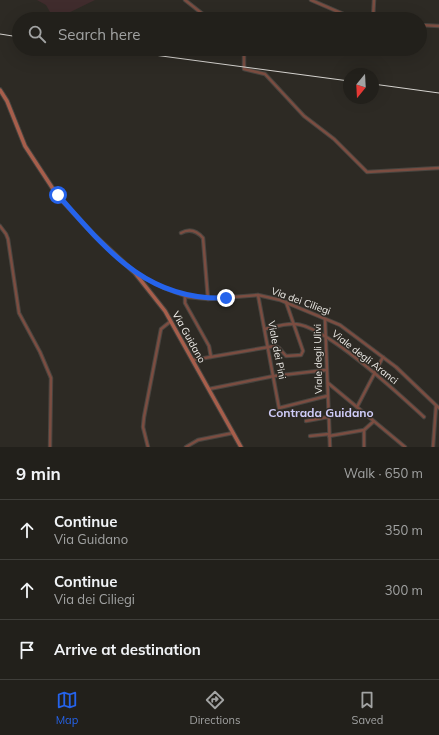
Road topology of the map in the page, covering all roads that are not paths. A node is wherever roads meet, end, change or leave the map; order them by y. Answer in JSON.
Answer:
{"nodes":[{"id":1,"x":185,"y":0,"type":"edge"},
{"id":2,"x":311,"y":0,"type":"edge"},
{"id":3,"x":374,"y":0,"type":"edge"},
{"id":4,"x":200,"y":12,"type":"edge"},
{"id":5,"x":339,"y":12,"type":"edge"},
{"id":6,"x":373,"y":12,"type":"edge"},
{"id":7,"x":427,"y":25,"type":"edge"},
{"id":8,"x":439,"y":26,"type":"edge"},
{"id":9,"x":244,"y":56,"type":"edge"},
{"id":10,"x":0,"y":90,"type":"edge"},
{"id":11,"x":439,"y":168,"type":"edge"},
{"id":12,"x":0,"y":226,"type":"edge"},
{"id":13,"x":181,"y":233,"type":"dead end"},
{"id":14,"x":135,"y":273,"type":"junction"},
{"id":15,"x":185,"y":295,"type":"junction"},
{"id":16,"x":258,"y":295,"type":"junction"},
{"id":17,"x":208,"y":299,"type":"junction"},
{"id":18,"x":286,"y":302,"type":"junction"},
{"id":19,"x":325,"y":319,"type":"junction"},
{"id":20,"x":171,"y":321,"type":"junction"},
{"id":21,"x":295,"y":324,"type":"junction"},
{"id":22,"x":265,"y":329,"type":"junction"},
{"id":23,"x":326,"y":337,"type":"junction"},
{"id":24,"x":268,"y":347,"type":"junction"},
{"id":25,"x":383,"y":356,"type":"junction"},
{"id":26,"x":211,"y":357,"type":"junction"},
{"id":27,"x":193,"y":360,"type":"junction"},
{"id":28,"x":326,"y":370,"type":"junction"},
{"id":29,"x":375,"y":373,"type":"junction"},
{"id":30,"x":274,"y":376,"type":"junction"},
{"id":31,"x":328,"y":383,"type":"junction"},
{"id":32,"x":209,"y":388,"type":"junction"},
{"id":33,"x":327,"y":396,"type":"junction"},
{"id":34,"x":436,"y":405,"type":"junction"},
{"id":35,"x":357,"y":407,"type":"junction"},
{"id":36,"x":439,"y":408,"type":"edge"},
{"id":37,"x":328,"y":417,"type":"junction"},
{"id":38,"x":424,"y":417,"type":"dead end"},
{"id":39,"x":435,"y":418,"type":"junction"},
{"id":40,"x":439,"y":419,"type":"edge"},
{"id":41,"x":306,"y":421,"type":"dead end"},
{"id":42,"x":373,"y":422,"type":"junction"},
{"id":43,"x":364,"y":430,"type":"junction"},
{"id":44,"x":233,"y":433,"type":"junction"},
{"id":45,"x":329,"y":435,"type":"junction"},
{"id":46,"x":310,"y":436,"type":"dead end"},
{"id":47,"x":50,"y":447,"type":"edge"},
{"id":48,"x":148,"y":447,"type":"edge"},
{"id":49,"x":186,"y":447,"type":"edge"},
{"id":50,"x":241,"y":447,"type":"edge"},
{"id":51,"x":330,"y":447,"type":"edge"},
{"id":52,"x":364,"y":447,"type":"edge"},
{"id":53,"x":405,"y":447,"type":"edge"},
{"id":54,"x":433,"y":447,"type":"edge"}],
"edges":[{"from":1,"to":4,"type":"street"},
{"from":2,"to":5,"type":"street"},
{"from":3,"to":6,"type":"street"},
{"from":7,"to":8,"type":"street"},
{"from":9,"to":11,"type":"street"},
{"from":10,"to":14,"type":"main road","name":"Via Guidano"},
{"from":12,"to":47,"type":"street"},
{"from":13,"to":17,"type":"street"},
{"from":14,"to":15,"type":"street","name":"Via dei Ciliegi"},
{"from":14,"to":20,"type":"main road","name":"Via Guidano"},
{"from":15,"to":17,"type":"street","name":"Via dei Ciliegi"},
{"from":15,"to":26,"type":"street"},
{"from":16,"to":17,"type":"street","name":"Via dei Ciliegi"},
{"from":16,"to":18,"type":"street","name":"Via dei Ciliegi"},
{"from":16,"to":22,"type":"street","name":"Viale dei Pini"},
{"from":18,"to":19,"type":"street","name":"Via dei Ciliegi"},
{"from":18,"to":21,"type":"street"},
{"from":19,"to":23,"type":"street","name":"Viale degli Ulivi"},
{"from":19,"to":25,"type":"street","name":"Via dei Ciliegi"},
{"from":20,"to":27,"type":"main road","name":"Via Guidano"},
{"from":20,"to":48,"type":"street"},
{"from":21,"to":22,"type":"street"},
{"from":21,"to":23,"type":"street","name":"Viale degli Aranci"},
{"from":21,"to":24,"type":"street"},
{"from":22,"to":24,"type":"street","name":"Viale dei Pini"},
{"from":23,"to":28,"type":"street","name":"Viale degli Ulivi"},
{"from":23,"to":29,"type":"street","name":"Viale degli Aranci"},
{"from":24,"to":26,"type":"street"},
{"from":24,"to":30,"type":"street","name":"Viale dei Pini"},
{"from":25,"to":29,"type":"street"},
{"from":25,"to":34,"type":"street","name":"Via dei Ciliegi"},
{"from":26,"to":27,"type":"street"},
{"from":27,"to":32,"type":"main road","name":"Via Guidano"},
{"from":28,"to":30,"type":"street"},
{"from":28,"to":31,"type":"street","name":"Viale degli Ulivi"},
{"from":29,"to":35,"type":"street"},
{"from":29,"to":38,"type":"street","name":"Viale degli Aranci"},
{"from":30,"to":32,"type":"street"},
{"from":30,"to":33,"type":"street","name":"Viale dei Pini"},
{"from":31,"to":33,"type":"street","name":"Viale degli Ulivi"},
{"from":31,"to":35,"type":"street"},
{"from":32,"to":44,"type":"main road","name":"Via Guidano"},
{"from":33,"to":37,"type":"street","name":"Viale degli Ulivi"},
{"from":34,"to":36,"type":"street","name":"Via dei Ciliegi"},
{"from":34,"to":39,"type":"street"},
{"from":35,"to":42,"type":"street"},
{"from":37,"to":41,"type":"street"},
{"from":37,"to":45,"type":"street","name":"Viale degli Ulivi"},
{"from":39,"to":40,"type":"street"},
{"from":39,"to":54,"type":"street"},
{"from":42,"to":43,"type":"street"},
{"from":42,"to":53,"type":"street"},
{"from":43,"to":45,"type":"street"},
{"from":43,"to":52,"type":"street"},
{"from":44,"to":49,"type":"street"},
{"from":44,"to":50,"type":"main road","name":"Via Guidano"},
{"from":45,"to":46,"type":"street"},
{"from":45,"to":51,"type":"street","name":"Viale degli Ulivi"}]}
